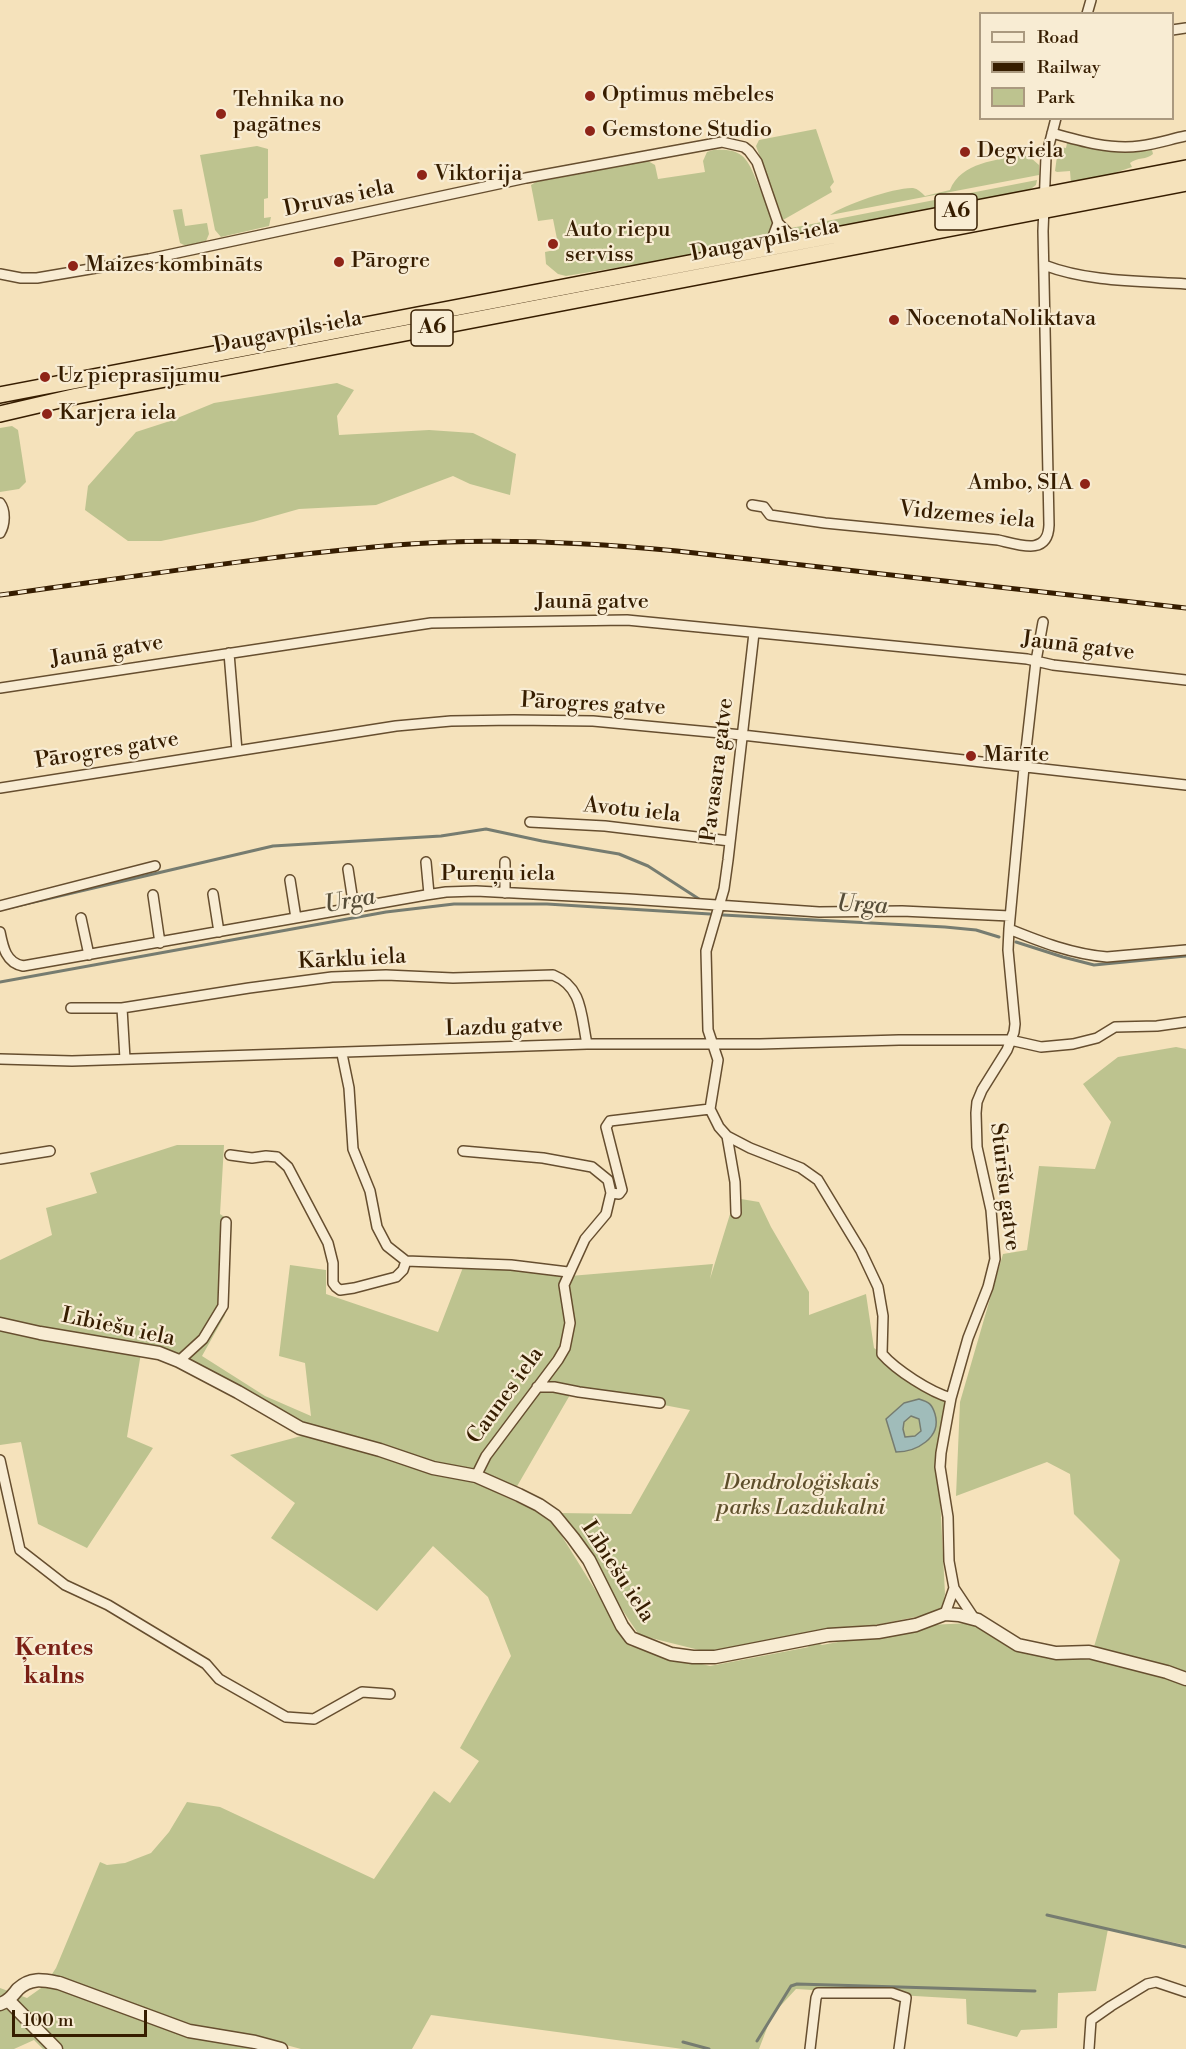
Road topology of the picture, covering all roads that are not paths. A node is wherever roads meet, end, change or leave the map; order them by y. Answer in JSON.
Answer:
{"nodes":[{"id":1,"x":1055,"y":120,"type":"edge"},
{"id":2,"x":1052,"y":133,"type":"junction"},
{"id":3,"x":1186,"y":136,"type":"edge"},
{"id":4,"x":1186,"y":168,"type":"edge"},
{"id":5,"x":1186,"y":183,"type":"edge"},
{"id":6,"x":1046,"y":194,"type":"junction"},
{"id":7,"x":1044,"y":211,"type":"junction"},
{"id":8,"x":778,"y":223,"type":"junction"},
{"id":9,"x":802,"y":241,"type":"junction"},
{"id":10,"x":764,"y":248,"type":"junction"},
{"id":11,"x":1044,"y":265,"type":"junction"},
{"id":12,"x":0,"y":274,"type":"edge"},
{"id":13,"x":1186,"y":284,"type":"edge"},
{"id":14,"x":0,"y":395,"type":"edge"},
{"id":15,"x":0,"y":414,"type":"edge"},
{"id":16,"x":0,"y":503,"type":"edge"},
{"id":17,"x":752,"y":505,"type":"dead end"},
{"id":18,"x":0,"y":533,"type":"edge"},
{"id":19,"x":1043,"y":622,"type":"dead end"},
{"id":20,"x":754,"y":633,"type":"junction"},
{"id":21,"x":229,"y":653,"type":"junction"},
{"id":22,"x":1036,"y":661,"type":"junction"},
{"id":23,"x":1186,"y":680,"type":"edge"},
{"id":24,"x":0,"y":688,"type":"edge"},
{"id":25,"x":742,"y":735,"type":"junction"},
{"id":26,"x":237,"y":751,"type":"junction"},
{"id":27,"x":1024,"y":767,"type":"junction"},
{"id":28,"x":1186,"y":785,"type":"edge"},
{"id":29,"x":0,"y":788,"type":"edge"},
{"id":30,"x":530,"y":822,"type":"dead end"},
{"id":31,"x":730,"y":841,"type":"junction"},
{"id":32,"x":426,"y":862,"type":"dead end"},
{"id":33,"x":505,"y":862,"type":"dead end"},
{"id":34,"x":155,"y":866,"type":"dead end"},
{"id":35,"x":348,"y":869,"type":"dead end"},
{"id":36,"x":290,"y":880,"type":"dead end"},
{"id":37,"x":505,"y":892,"type":"junction"},
{"id":38,"x":213,"y":894,"type":"dead end"},
{"id":39,"x":429,"y":894,"type":"junction"},
{"id":40,"x":153,"y":895,"type":"dead end"},
{"id":41,"x":0,"y":906,"type":"edge"},
{"id":42,"x":354,"y":908,"type":"junction"},
{"id":43,"x":718,"y":908,"type":"junction"},
{"id":44,"x":1010,"y":916,"type":"junction"},
{"id":45,"x":81,"y":918,"type":"dead end"},
{"id":46,"x":296,"y":918,"type":"junction"},
{"id":47,"x":1009,"y":929,"type":"junction"},
{"id":48,"x":0,"y":932,"type":"edge"},
{"id":49,"x":219,"y":932,"type":"junction"},
{"id":50,"x":160,"y":943,"type":"junction"},
{"id":51,"x":1186,"y":950,"type":"edge"},
{"id":52,"x":89,"y":955,"type":"junction"},
{"id":53,"x":71,"y":1008,"type":"dead end"},
{"id":54,"x":122,"y":1008,"type":"junction"},
{"id":55,"x":1186,"y":1022,"type":"edge"},
{"id":56,"x":1011,"y":1040,"type":"junction"},
{"id":57,"x":587,"y":1044,"type":"junction"},
{"id":58,"x":715,"y":1045,"type":"junction"},
{"id":59,"x":342,"y":1054,"type":"junction"},
{"id":60,"x":0,"y":1059,"type":"edge"},
{"id":61,"x":125,"y":1059,"type":"junction"},
{"id":62,"x":710,"y":1109,"type":"junction"},
{"id":63,"x":727,"y":1136,"type":"junction"},
{"id":64,"x":50,"y":1151,"type":"dead end"},
{"id":65,"x":463,"y":1151,"type":"dead end"},
{"id":66,"x":230,"y":1155,"type":"dead end"},
{"id":67,"x":0,"y":1159,"type":"edge"},
{"id":68,"x":611,"y":1193,"type":"junction"},
{"id":69,"x":736,"y":1213,"type":"dead end"},
{"id":70,"x":226,"y":1222,"type":"dead end"},
{"id":71,"x":406,"y":1261,"type":"junction"},
{"id":72,"x":568,"y":1272,"type":"junction"},
{"id":73,"x":0,"y":1324,"type":"edge"},
{"id":74,"x":179,"y":1361,"type":"junction"},
{"id":75,"x":537,"y":1387,"type":"junction"},
{"id":76,"x":951,"y":1398,"type":"junction"},
{"id":77,"x":660,"y":1403,"type":"dead end"},
{"id":78,"x":0,"y":1460,"type":"edge"},
{"id":79,"x":476,"y":1476,"type":"junction"},
{"id":80,"x":954,"y":1588,"type":"junction"},
{"id":81,"x":945,"y":1614,"type":"junction"},
{"id":82,"x":974,"y":1618,"type":"junction"},
{"id":83,"x":1186,"y":1679,"type":"edge"},
{"id":84,"x":390,"y":1694,"type":"dead end"},
{"id":85,"x":1186,"y":1992,"type":"edge"},
{"id":86,"x":4,"y":2003,"type":"edge"},
{"id":87,"x":56,"y":2049,"type":"edge"},
{"id":88,"x":281,"y":2049,"type":"edge"},
{"id":89,"x":810,"y":2049,"type":"edge"},
{"id":90,"x":899,"y":2049,"type":"edge"},
{"id":91,"x":1089,"y":2049,"type":"edge"}],
"edges":[{"from":1,"to":2,"type":"street","name":"Vidzemes iela"},
{"from":2,"to":3,"type":"street"},
{"from":2,"to":6,"type":"street","name":"Vidzemes iela"},
{"from":4,"to":6,"type":"highway","name":"Daugavpils iela","number":"A6"},
{"from":5,"to":7,"type":"highway","name":"Daugavpils iela","number":"A6"},
{"from":6,"to":7,"type":"street","name":"Vidzemes iela"},
{"from":6,"to":9,"type":"highway","name":"Daugavpils iela","number":"A6"},
{"from":7,"to":11,"type":"street","name":"Vidzemes iela"},
{"from":7,"to":15,"type":"highway","name":"Daugavpils iela","number":"A6"},
{"from":8,"to":9,"type":"street"},
{"from":8,"to":10,"type":"street"},
{"from":8,"to":12,"type":"street","name":"Druvas iela"},
{"from":9,"to":10,"type":"highway","name":"Daugavpils iela","number":"A6"},
{"from":10,"to":14,"type":"highway","name":"Daugavpils iela","number":"A6"},
{"from":11,"to":13,"type":"street"},
{"from":11,"to":17,"type":"street","name":"Vidzemes iela"},
{"from":16,"to":18,"type":"street"},
{"from":19,"to":22,"type":"street","name":"Stūrīšu gatve"},
{"from":20,"to":21,"type":"street","name":"Jaunā gatve"},
{"from":20,"to":22,"type":"street","name":"Jaunā gatve"},
{"from":20,"to":25,"type":"street","name":"Pavasara gatve"},
{"from":21,"to":24,"type":"street","name":"Jaunā gatve"},
{"from":21,"to":26,"type":"street"},
{"from":22,"to":23,"type":"street","name":"Jaunā gatve"},
{"from":22,"to":27,"type":"street","name":"Stūrīšu gatve"},
{"from":25,"to":26,"type":"street","name":"Pārogres gatve"},
{"from":25,"to":27,"type":"street","name":"Pārogres gatve"},
{"from":25,"to":31,"type":"street","name":"Pavasara gatve"},
{"from":26,"to":29,"type":"street","name":"Pārogres gatve"},
{"from":27,"to":28,"type":"street","name":"Pārogres gatve"},
{"from":27,"to":44,"type":"street","name":"Stūrīšu gatve"},
{"from":30,"to":31,"type":"street","name":"Avotu iela"},
{"from":31,"to":43,"type":"street","name":"Pavasara gatve"},
{"from":32,"to":39,"type":"street"},
{"from":33,"to":37,"type":"street"},
{"from":34,"to":41,"type":"street"},
{"from":35,"to":42,"type":"street"},
{"from":36,"to":46,"type":"street"},
{"from":37,"to":39,"type":"street","name":"Pureņu iela"},
{"from":37,"to":43,"type":"street","name":"Pureņu iela"},
{"from":38,"to":49,"type":"street"},
{"from":39,"to":42,"type":"street","name":"Pureņu iela"},
{"from":40,"to":50,"type":"street"},
{"from":42,"to":46,"type":"street","name":"Pureņu iela"},
{"from":43,"to":44,"type":"street","name":"Pureņu iela"},
{"from":43,"to":58,"type":"street","name":"Pavasara gatve"},
{"from":44,"to":47,"type":"street","name":"Stūrīšu gatve"},
{"from":45,"to":52,"type":"street"},
{"from":46,"to":49,"type":"street","name":"Pureņu iela"},
{"from":47,"to":51,"type":"street"},
{"from":47,"to":56,"type":"street","name":"Stūrīšu gatve"},
{"from":48,"to":52,"type":"street","name":"Pureņu iela"},
{"from":49,"to":50,"type":"street","name":"Pureņu iela"},
{"from":50,"to":52,"type":"street","name":"Pureņu iela"},
{"from":53,"to":54,"type":"street","name":"Kārklu iela"},
{"from":54,"to":57,"type":"street","name":"Kārklu iela"},
{"from":54,"to":61,"type":"street"},
{"from":55,"to":56,"type":"street","name":"Lazdu gatve"},
{"from":56,"to":58,"type":"street","name":"Lazdu gatve"},
{"from":56,"to":76,"type":"street","name":"Stūrīšu gatve"},
{"from":57,"to":58,"type":"street","name":"Lazdu gatve"},
{"from":57,"to":59,"type":"street","name":"Lazdu gatve"},
{"from":58,"to":62,"type":"street"},
{"from":59,"to":61,"type":"street","name":"Lazdu gatve"},
{"from":59,"to":71,"type":"street"},
{"from":60,"to":61,"type":"street","name":"Lazdu gatve"},
{"from":62,"to":63,"type":"street"},
{"from":62,"to":68,"type":"street","name":"Caunes iela"},
{"from":63,"to":69,"type":"street"},
{"from":63,"to":76,"type":"street"},
{"from":64,"to":67,"type":"street"},
{"from":65,"to":68,"type":"street"},
{"from":66,"to":71,"type":"street"},
{"from":68,"to":72,"type":"street","name":"Caunes iela"},
{"from":70,"to":74,"type":"street"},
{"from":71,"to":72,"type":"street"},
{"from":72,"to":75,"type":"street","name":"Caunes iela"},
{"from":73,"to":74,"type":"street","name":"Lībiešu iela"},
{"from":74,"to":79,"type":"street","name":"Lībiešu iela"},
{"from":75,"to":77,"type":"street"},
{"from":75,"to":79,"type":"street","name":"Caunes iela"},
{"from":76,"to":80,"type":"street","name":"Stūrīšu gatve"},
{"from":78,"to":84,"type":"street"},
{"from":79,"to":81,"type":"street","name":"Lībiešu iela"},
{"from":80,"to":81,"type":"street","name":"Stūrīšu gatve"},
{"from":80,"to":82,"type":"street"},
{"from":81,"to":82,"type":"street","name":"Lībiešu iela"},
{"from":82,"to":83,"type":"street","name":"Lībiešu iela"},
{"from":85,"to":91,"type":"street"},
{"from":86,"to":87,"type":"street"},
{"from":86,"to":88,"type":"street"},
{"from":89,"to":90,"type":"street"}]}
